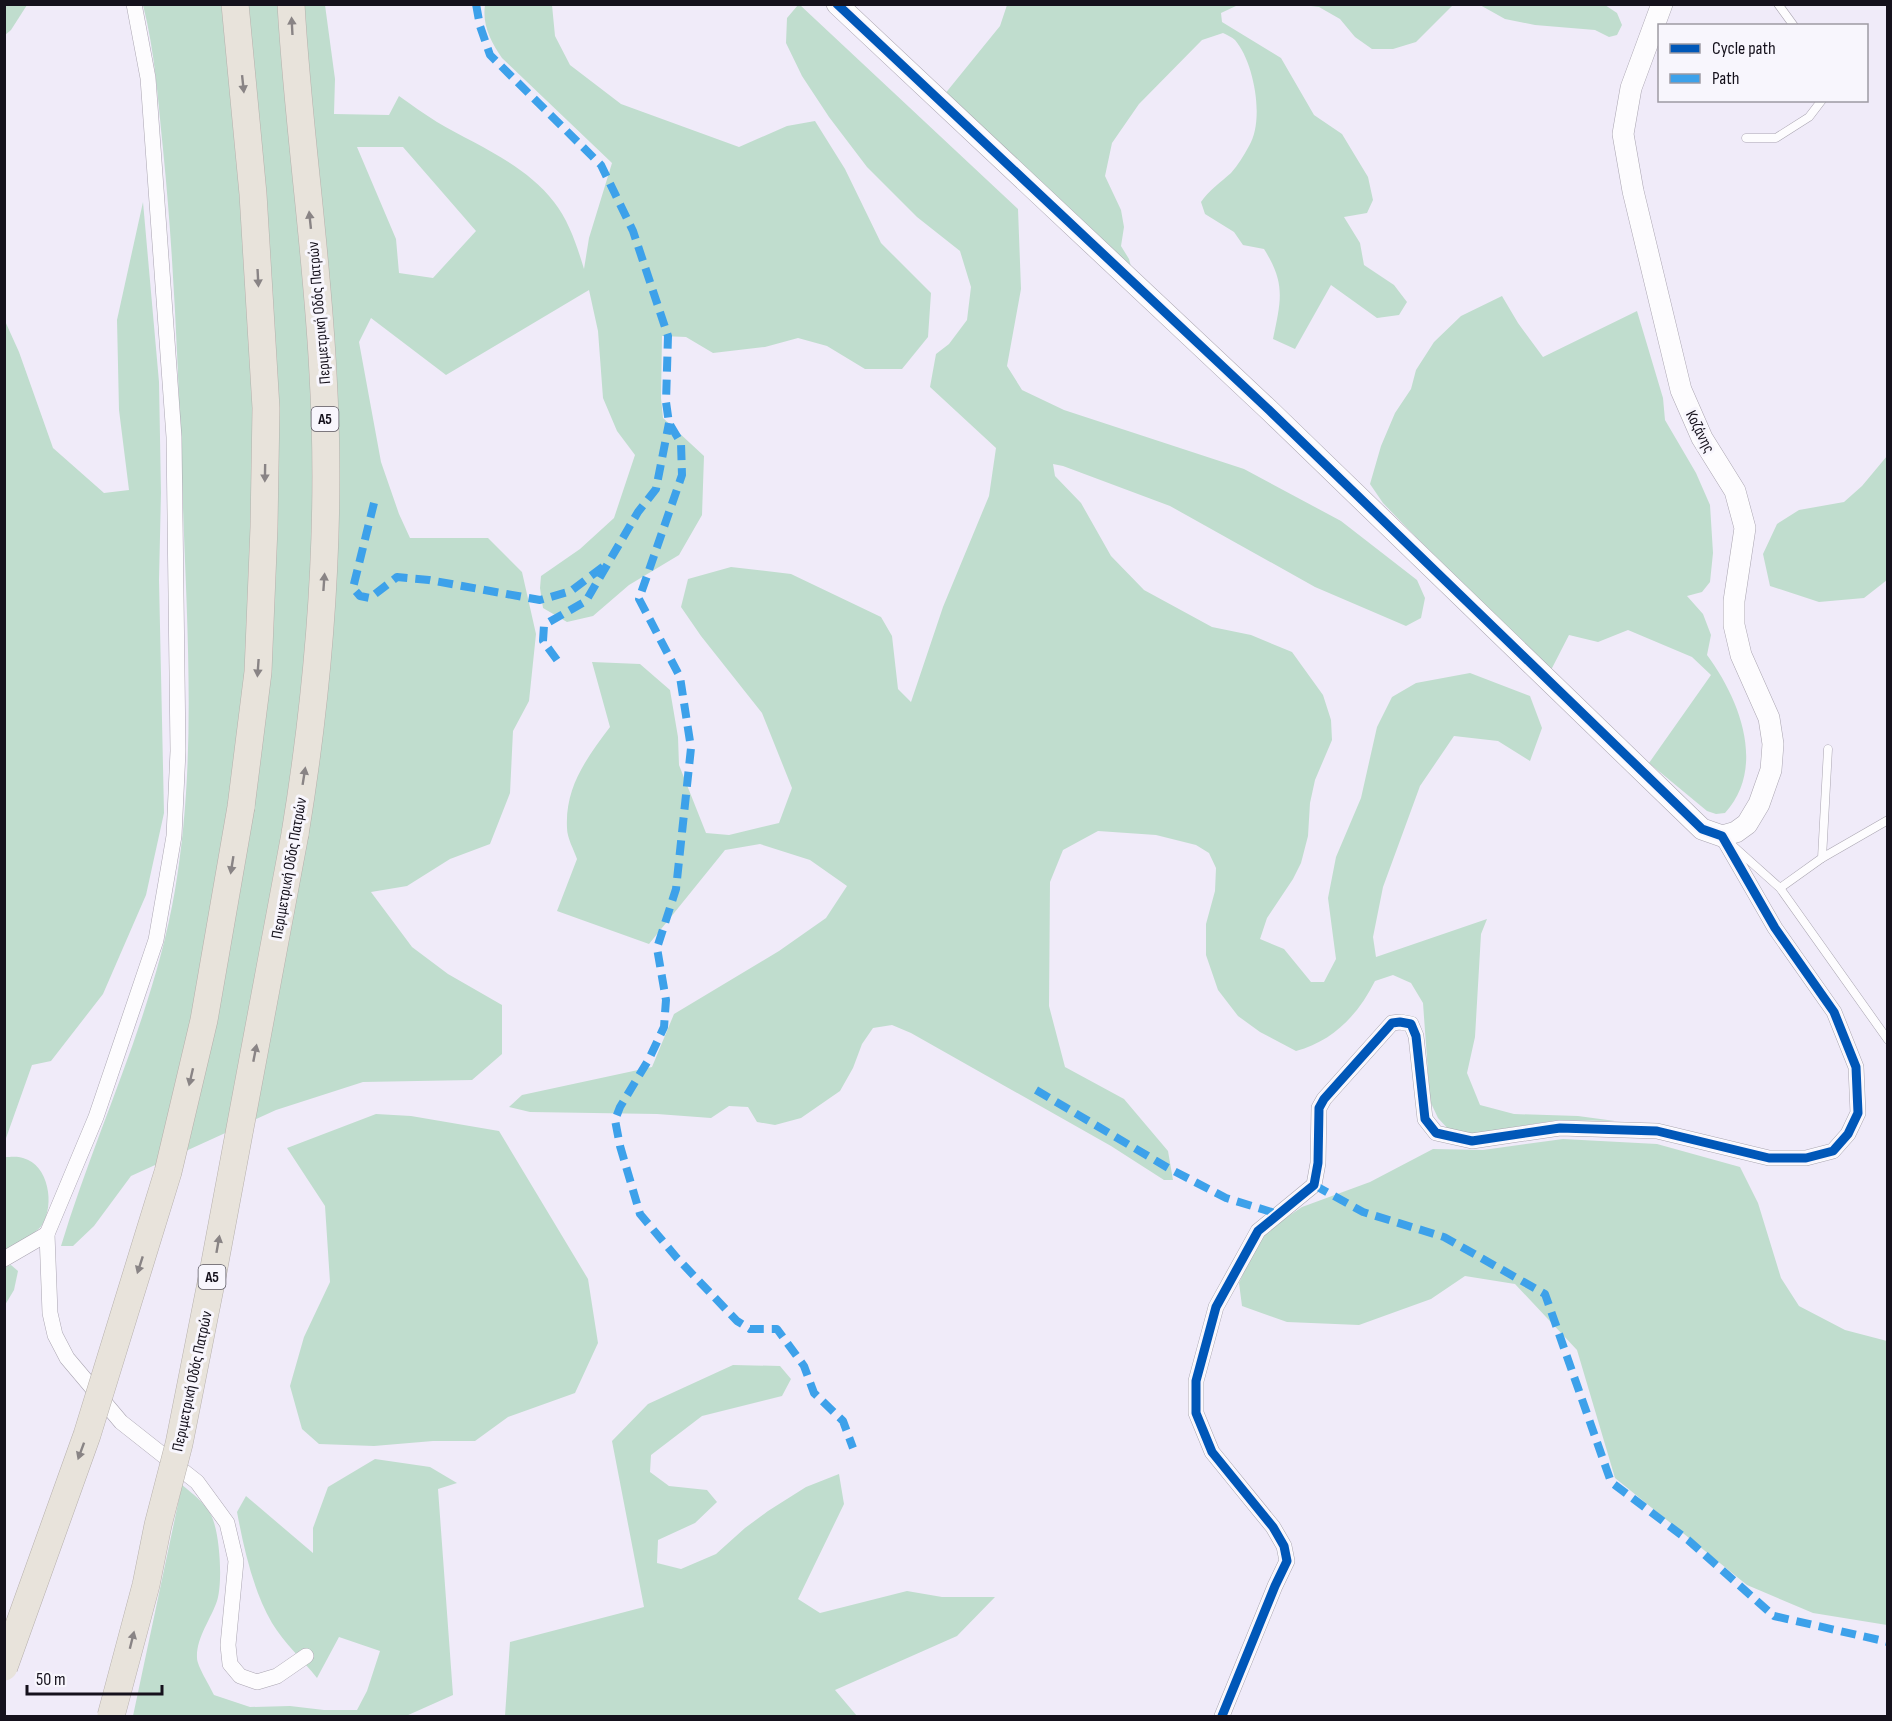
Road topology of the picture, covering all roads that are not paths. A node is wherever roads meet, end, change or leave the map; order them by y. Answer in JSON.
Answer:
{"nodes":[{"id":1,"x":134,"y":4,"type":"edge"},
{"id":2,"x":234,"y":4,"type":"edge"},
{"id":3,"x":291,"y":4,"type":"edge"},
{"id":4,"x":837,"y":4,"type":"edge"},
{"id":5,"x":1662,"y":4,"type":"edge"},
{"id":6,"x":1778,"y":4,"type":"edge"},
{"id":7,"x":1793,"y":24,"type":"edge"},
{"id":8,"x":1820,"y":102,"type":"edge"},
{"id":9,"x":1746,"y":138,"type":"dead end"},
{"id":10,"x":1828,"y":749,"type":"dead end"},
{"id":11,"x":1887,"y":820,"type":"edge"},
{"id":12,"x":1722,"y":836,"type":"junction"},
{"id":13,"x":1822,"y":858,"type":"junction"},
{"id":14,"x":1780,"y":888,"type":"junction"},
{"id":15,"x":1887,"y":1040,"type":"edge"},
{"id":16,"x":47,"y":1234,"type":"junction"},
{"id":17,"x":4,"y":1259,"type":"edge"},
{"id":18,"x":306,"y":1656,"type":"dead end"},
{"id":19,"x":4,"y":1667,"type":"edge"},
{"id":20,"x":111,"y":1716,"type":"edge"},
{"id":21,"x":1222,"y":1716,"type":"edge"}],
"edges":[{"from":1,"to":16,"type":"street"},
{"from":2,"to":19,"type":"highway","one_way":true,"bridge":true},
{"from":20,"to":3,"type":"highway","name":"Περιμετρική Οδός Πατρών","number":"Α5","one_way":true,"bridge":true},
{"from":4,"to":12,"type":"street"},
{"from":5,"to":12,"type":"street","name":"Κοζάνης"},
{"from":6,"to":7,"type":"lane"},
{"from":8,"to":9,"type":"lane"},
{"from":10,"to":13,"type":"lane"},
{"from":11,"to":13,"type":"lane"},
{"from":12,"to":14,"type":"lane"},
{"from":12,"to":21,"type":"street"},
{"from":13,"to":14,"type":"lane"},
{"from":14,"to":15,"type":"lane"},
{"from":16,"to":17,"type":"street"},
{"from":16,"to":18,"type":"street"}]}
